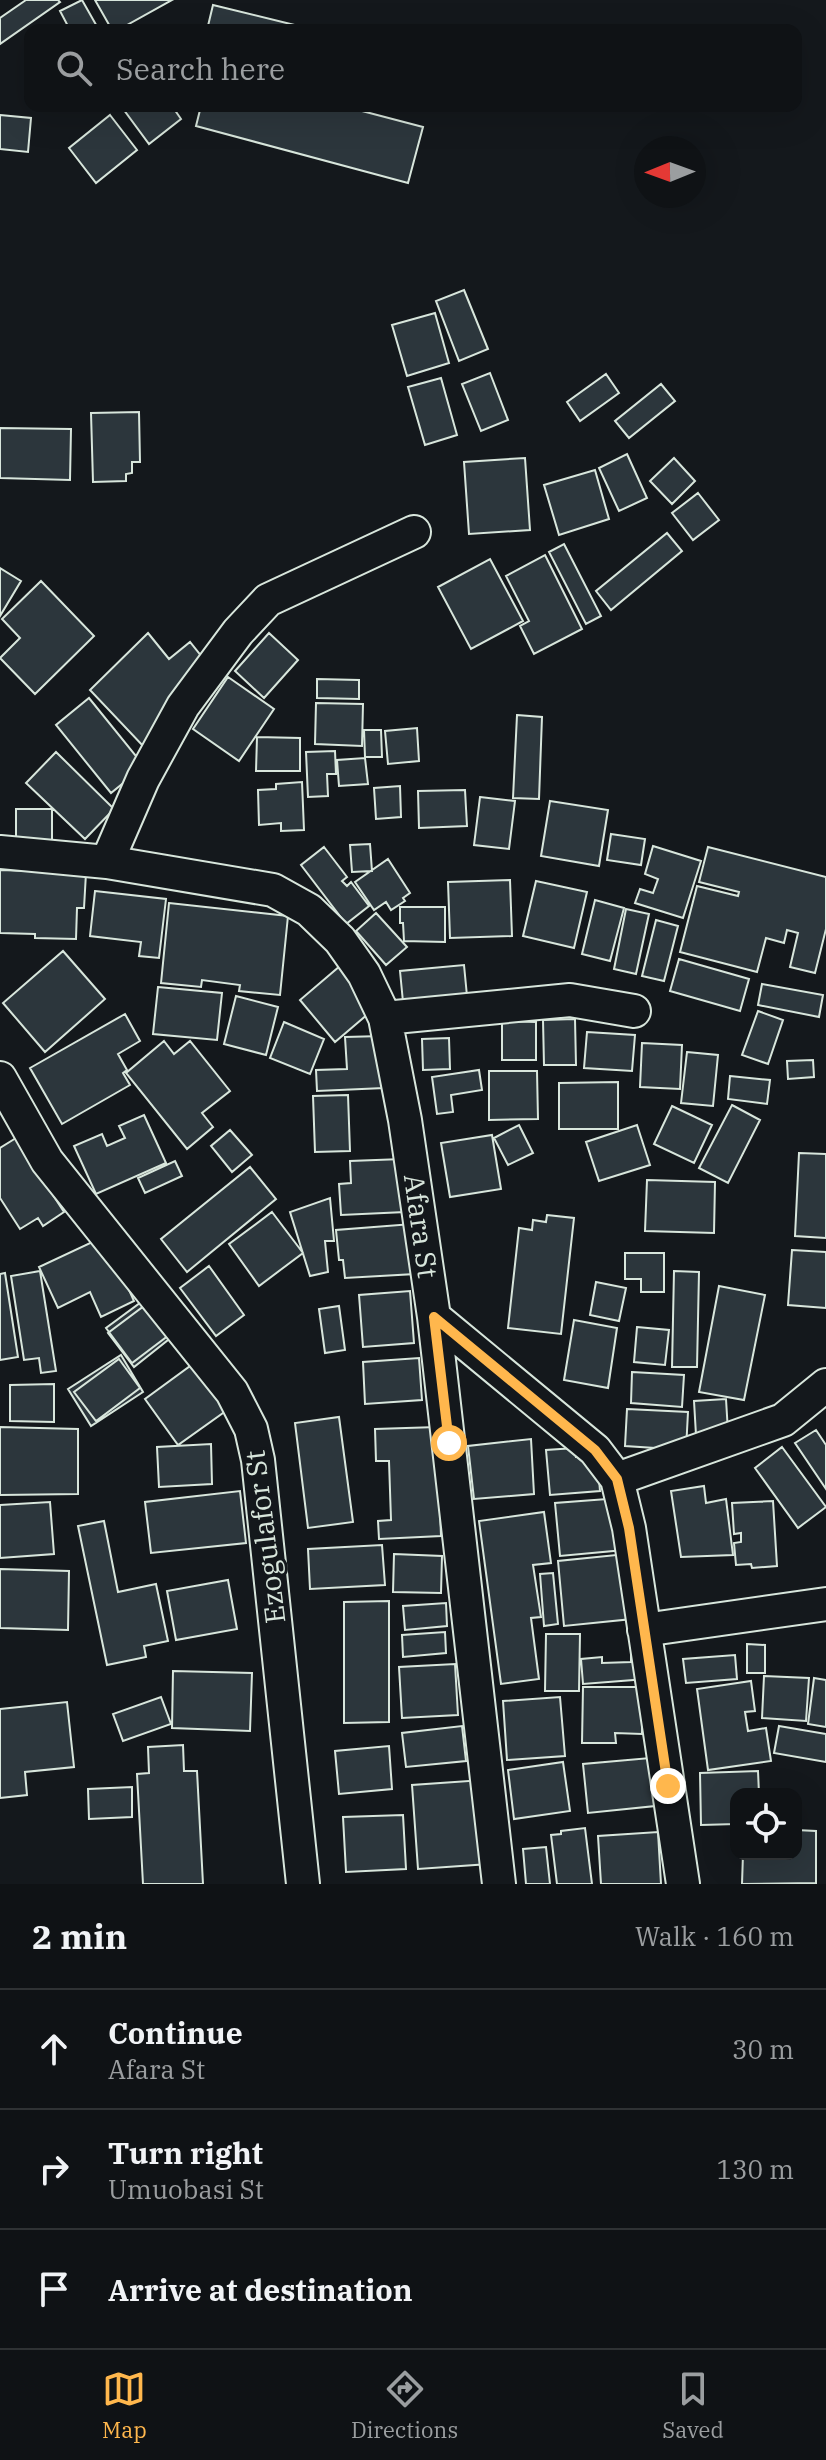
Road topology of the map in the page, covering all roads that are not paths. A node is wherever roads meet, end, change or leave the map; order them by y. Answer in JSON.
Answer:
{"nodes":[{"id":1,"x":414,"y":532,"type":"dead end"},
{"id":2,"x":0,"y":852,"type":"edge"},
{"id":3,"x":107,"y":862,"type":"junction"},
{"id":4,"x":634,"y":1011,"type":"dead end"},
{"id":5,"x":385,"y":1018,"type":"junction"},
{"id":6,"x":0,"y":1078,"type":"edge"},
{"id":7,"x":434,"y":1317,"type":"junction"},
{"id":8,"x":826,"y":1385,"type":"edge"},
{"id":9,"x":617,"y":1479,"type":"junction"},
{"id":10,"x":826,"y":1604,"type":"edge"},
{"id":11,"x":644,"y":1630,"type":"junction"},
{"id":12,"x":303,"y":1884,"type":"edge"},
{"id":13,"x":499,"y":1884,"type":"edge"},
{"id":14,"x":683,"y":1884,"type":"edge"}],
"edges":[{"from":1,"to":3,"type":"street"},
{"from":2,"to":3,"type":"street","name":"Afara St"},
{"from":3,"to":5,"type":"street","name":"Afara St"},
{"from":4,"to":5,"type":"street"},
{"from":5,"to":7,"type":"street","name":"Afara St"},
{"from":6,"to":12,"type":"street","name":"Ezogulafor St"},
{"from":7,"to":9,"type":"street"},
{"from":7,"to":13,"type":"street","name":"Afara St"},
{"from":8,"to":9,"type":"street"},
{"from":9,"to":11,"type":"street"},
{"from":10,"to":11,"type":"street"},
{"from":11,"to":14,"type":"street"}]}
